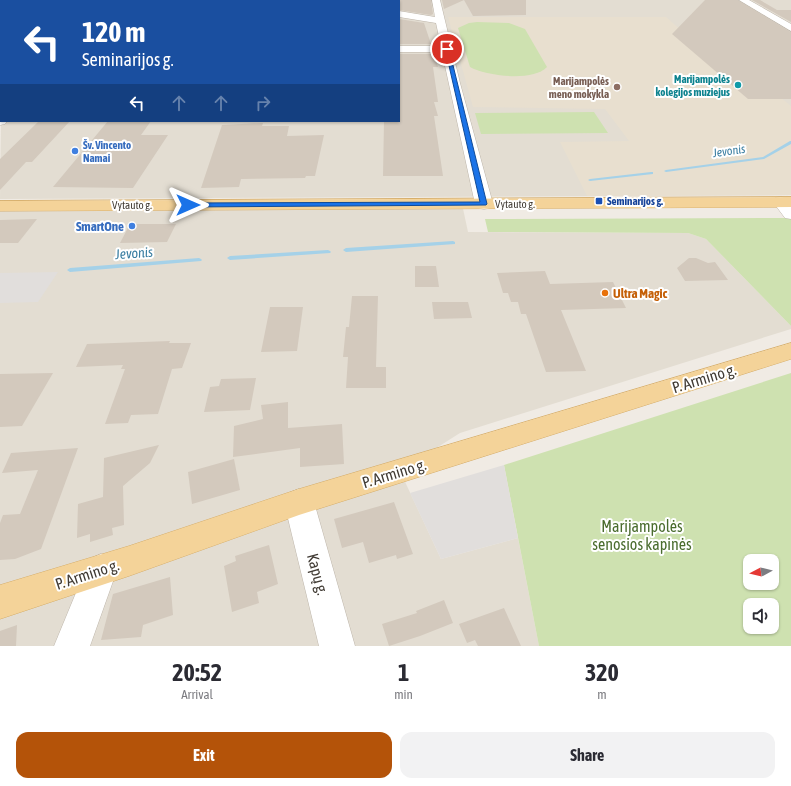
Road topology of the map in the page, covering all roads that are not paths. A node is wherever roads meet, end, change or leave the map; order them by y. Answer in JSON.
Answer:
{"nodes":[{"id":1,"x":436,"y":0,"type":"edge"},
{"id":2,"x":743,"y":0,"type":"edge"},
{"id":3,"x":400,"y":14,"type":"edge"},
{"id":4,"x":441,"y":21,"type":"junction"},
{"id":5,"x":791,"y":28,"type":"edge"},
{"id":6,"x":400,"y":49,"type":"edge"},
{"id":7,"x":447,"y":49,"type":"junction"},
{"id":8,"x":484,"y":204,"type":"junction"},
{"id":9,"x":0,"y":206,"type":"edge"},
{"id":10,"x":788,"y":206,"type":"edge"},
{"id":11,"x":791,"y":351,"type":"edge"},
{"id":12,"x":299,"y":502,"type":"junction"},
{"id":13,"x":101,"y":570,"type":"junction"},
{"id":14,"x":0,"y":602,"type":"edge"},
{"id":15,"x":72,"y":646,"type":"edge"},
{"id":16,"x":338,"y":646,"type":"edge"}],
"edges":[{"from":1,"to":4,"type":"street"},
{"from":2,"to":5,"type":"street"},
{"from":3,"to":4,"type":"street"},
{"from":4,"to":7,"type":"street"},
{"from":6,"to":7,"type":"street"},
{"from":7,"to":8,"type":"street"},
{"from":8,"to":9,"type":"main road","name":"Vytauto g."},
{"from":8,"to":10,"type":"main road","name":"Vytauto g."},
{"from":11,"to":12,"type":"main road","name":"P. Armino g."},
{"from":12,"to":13,"type":"main road","name":"P. Armino g."},
{"from":12,"to":16,"type":"street","name":"Kapų g."},
{"from":13,"to":14,"type":"main road","name":"P. Armino g."},
{"from":13,"to":15,"type":"street"}]}
